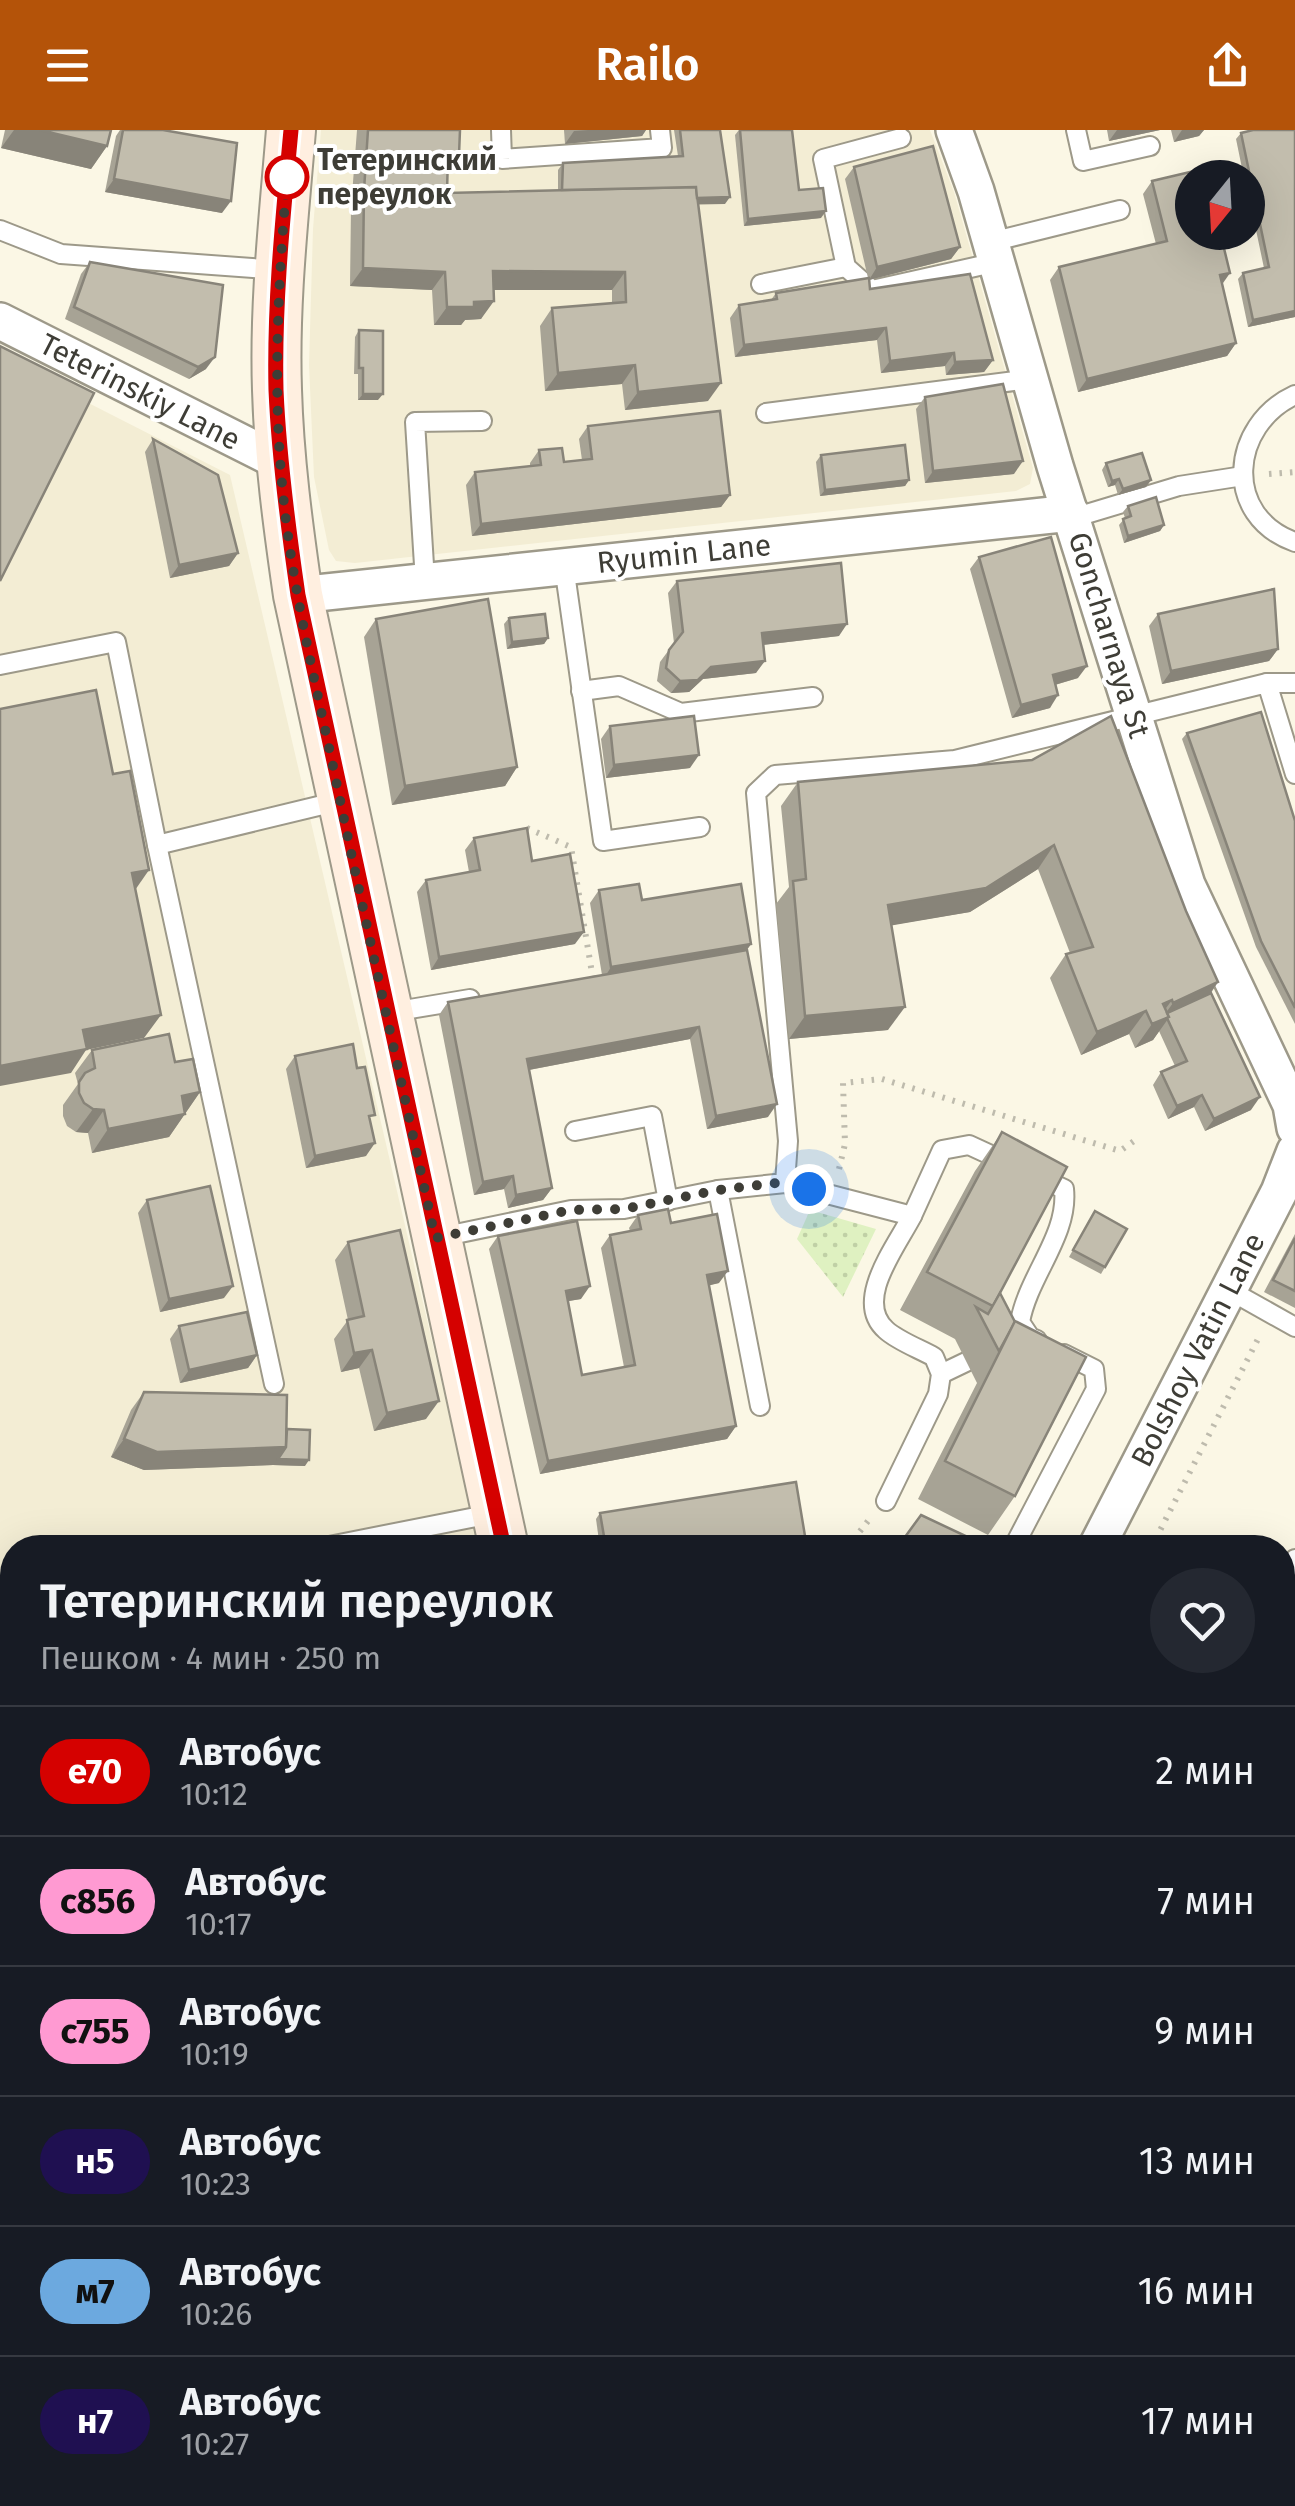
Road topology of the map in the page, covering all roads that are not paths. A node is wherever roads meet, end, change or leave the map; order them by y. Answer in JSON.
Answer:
{"nodes":[{"id":1,"x":291,"y":130,"type":"edge"},
{"id":2,"x":501,"y":130,"type":"edge"},
{"id":3,"x":660,"y":130,"type":"edge"},
{"id":4,"x":954,"y":130,"type":"edge"},
{"id":5,"x":1076,"y":130,"type":"edge"},
{"id":6,"x":900,"y":138,"type":"dead end"},
{"id":7,"x":1150,"y":146,"type":"dead end"},
{"id":8,"x":1120,"y":210,"type":"dead end"},
{"id":9,"x":0,"y":230,"type":"edge"},
{"id":10,"x":994,"y":252,"type":"junction"},
{"id":11,"x":846,"y":267,"type":"junction"},
{"id":12,"x":280,"y":270,"type":"junction"},
{"id":13,"x":761,"y":284,"type":"dead end"},
{"id":14,"x":0,"y":321,"type":"edge"},
{"id":15,"x":1030,"y":379,"type":"junction"},
{"id":16,"x":1295,"y":394,"type":"edge"},
{"id":17,"x":766,"y":413,"type":"dead end"},
{"id":18,"x":482,"y":422,"type":"dead end"},
{"id":19,"x":280,"y":462,"type":"junction"},
{"id":20,"x":1243,"y":476,"type":"junction"},
{"id":21,"x":1072,"y":515,"type":"junction"},
{"id":22,"x":1295,"y":542,"type":"edge"},
{"id":23,"x":564,"y":566,"type":"junction"},
{"id":24,"x":425,"y":582,"type":"junction"},
{"id":25,"x":298,"y":595,"type":"junction"},
{"id":26,"x":0,"y":665,"type":"edge"},
{"id":27,"x":1266,"y":682,"type":"junction"},
{"id":28,"x":1295,"y":682,"type":"edge"},
{"id":29,"x":582,"y":690,"type":"junction"},
{"id":30,"x":813,"y":697,"type":"dead end"},
{"id":31,"x":1132,"y":717,"type":"junction"},
{"id":32,"x":1295,"y":774,"type":"edge"},
{"id":33,"x":340,"y":801,"type":"junction"},
{"id":34,"x":700,"y":827,"type":"dead end"},
{"id":35,"x":157,"y":845,"type":"junction"},
{"id":36,"x":496,"y":995,"type":"edge"},
{"id":37,"x":386,"y":1013,"type":"junction"},
{"id":38,"x":1295,"y":1128,"type":"edge"},
{"id":39,"x":575,"y":1131,"type":"dead end"},
{"id":40,"x":1295,"y":1150,"type":"edge"},
{"id":41,"x":785,"y":1182,"type":"junction"},
{"id":42,"x":718,"y":1190,"type":"junction"},
{"id":43,"x":668,"y":1201,"type":"junction"},
{"id":44,"x":912,"y":1216,"type":"junction"},
{"id":45,"x":435,"y":1238,"type":"junction"},
{"id":46,"x":1241,"y":1296,"type":"junction"},
{"id":47,"x":1024,"y":1300,"type":"junction"},
{"id":48,"x":1295,"y":1327,"type":"edge"},
{"id":49,"x":1000,"y":1329,"type":"edge"},
{"id":50,"x":966,"y":1362,"type":"dead end"},
{"id":51,"x":941,"y":1374,"type":"junction"},
{"id":52,"x":274,"y":1384,"type":"dead end"},
{"id":53,"x":760,"y":1406,"type":"dead end"},
{"id":54,"x":886,"y":1501,"type":"dead end"},
{"id":55,"x":500,"y":1530,"type":"edge"},
{"id":56,"x":450,"y":1535,"type":"edge"},
{"id":57,"x":1021,"y":1535,"type":"edge"},
{"id":58,"x":1103,"y":1535,"type":"edge"}],
"edges":[{"from":1,"to":12,"type":"main road"},
{"from":2,"to":3,"type":"lane"},
{"from":4,"to":10,"type":"street","name":"Goncharnaya St"},
{"from":5,"to":7,"type":"lane"},
{"from":6,"to":11,"type":"lane"},
{"from":8,"to":10,"type":"lane"},
{"from":9,"to":12,"type":"lane"},
{"from":10,"to":11,"type":"lane"},
{"from":10,"to":15,"type":"street","name":"Goncharnaya St"},
{"from":11,"to":13,"type":"lane"},
{"from":12,"to":19,"type":"main road"},
{"from":14,"to":19,"type":"street","name":"Teterinskiy Lane"},
{"from":15,"to":17,"type":"lane"},
{"from":15,"to":21,"type":"street","name":"Goncharnaya St"},
{"from":16,"to":20,"type":"lane"},
{"from":18,"to":24,"type":"lane"},
{"from":19,"to":25,"type":"main road"},
{"from":20,"to":21,"type":"lane"},
{"from":20,"to":22,"type":"lane"},
{"from":21,"to":23,"type":"street","name":"Ryumin Lane"},
{"from":21,"to":31,"type":"street","name":"Goncharnaya St"},
{"from":23,"to":24,"type":"street","name":"Ryumin Lane"},
{"from":23,"to":29,"type":"lane"},
{"from":24,"to":25,"type":"street","name":"Ryumin Lane"},
{"from":25,"to":33,"type":"main road"},
{"from":26,"to":35,"type":"lane"},
{"from":27,"to":28,"type":"lane"},
{"from":27,"to":31,"type":"lane"},
{"from":27,"to":32,"type":"lane"},
{"from":29,"to":30,"type":"lane"},
{"from":29,"to":34,"type":"lane"},
{"from":31,"to":38,"type":"street","name":"Goncharnaya St"},
{"from":31,"to":41,"type":"lane"},
{"from":33,"to":35,"type":"lane"},
{"from":33,"to":37,"type":"main road"},
{"from":35,"to":52,"type":"lane"},
{"from":36,"to":37,"type":"lane"},
{"from":37,"to":45,"type":"main road"},
{"from":39,"to":43,"type":"lane"},
{"from":40,"to":46,"type":"street","name":"Bolshoy Vatin Lane"},
{"from":41,"to":42,"type":"lane"},
{"from":41,"to":44,"type":"lane"},
{"from":42,"to":43,"type":"lane"},
{"from":42,"to":53,"type":"lane"},
{"from":43,"to":45,"type":"lane"},
{"from":44,"to":47,"type":"lane"},
{"from":44,"to":51,"type":"lane"},
{"from":45,"to":55,"type":"main road"},
{"from":46,"to":48,"type":"lane"},
{"from":46,"to":58,"type":"street","name":"Bolshoy Vatin Lane"},
{"from":47,"to":49,"type":"lane"},
{"from":47,"to":57,"type":"lane"},
{"from":50,"to":51,"type":"lane"},
{"from":51,"to":54,"type":"lane"},
{"from":55,"to":56,"type":"lane"}]}
